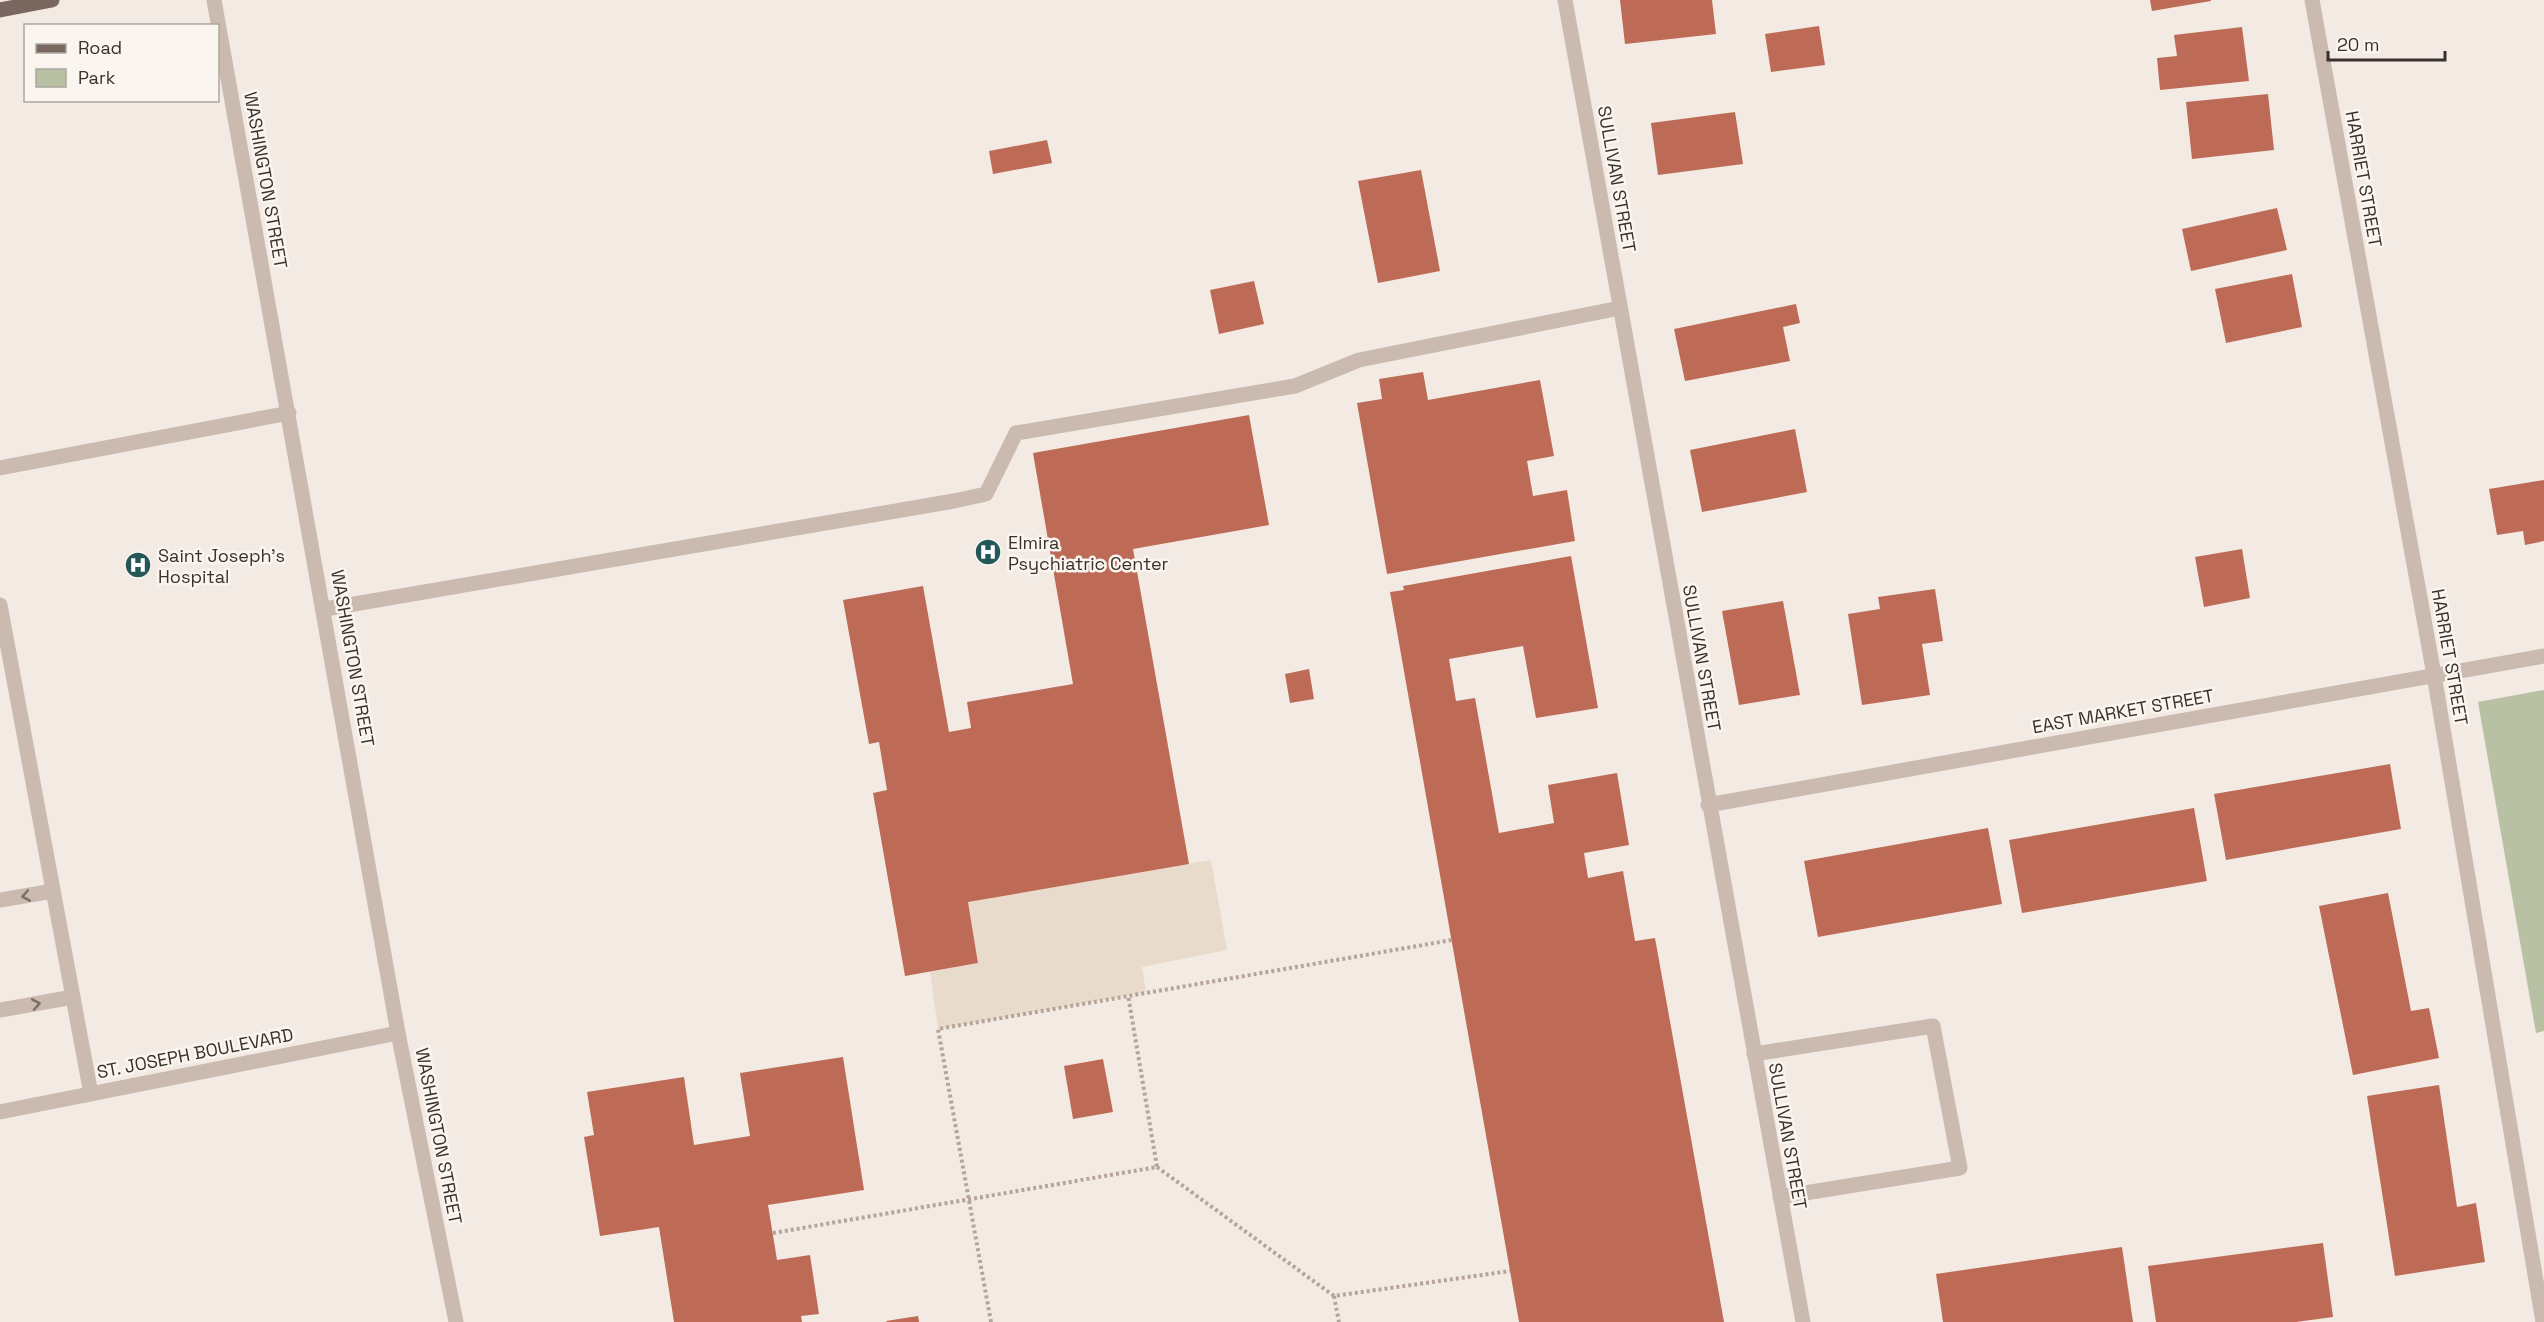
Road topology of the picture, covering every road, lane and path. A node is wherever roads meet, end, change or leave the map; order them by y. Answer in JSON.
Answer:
{"nodes":[{"id":1,"x":52,"y":0,"type":"edge"},
{"id":2,"x":214,"y":0,"type":"edge"},
{"id":3,"x":1565,"y":0,"type":"edge"},
{"id":4,"x":2312,"y":0,"type":"edge"},
{"id":5,"x":0,"y":10,"type":"edge"},
{"id":6,"x":218,"y":24,"type":"edge"},
{"id":7,"x":219,"y":28,"type":"edge"},
{"id":8,"x":1620,"y":308,"type":"junction"},
{"id":9,"x":289,"y":413,"type":"junction"},
{"id":10,"x":0,"y":468,"type":"edge"},
{"id":11,"x":0,"y":605,"type":"edge"},
{"id":12,"x":325,"y":609,"type":"junction"},
{"id":13,"x":2544,"y":656,"type":"edge"},
{"id":14,"x":2434,"y":675,"type":"junction"},
{"id":15,"x":1708,"y":805,"type":"junction"},
{"id":16,"x":52,"y":891,"type":"junction"},
{"id":17,"x":0,"y":900,"type":"edge"},
{"id":18,"x":1452,"y":940,"type":"dead end"},
{"id":19,"x":1128,"y":995,"type":"junction"},
{"id":20,"x":73,"y":997,"type":"junction"},
{"id":21,"x":0,"y":1010,"type":"edge"},
{"id":22,"x":398,"y":1033,"type":"junction"},
{"id":23,"x":1754,"y":1054,"type":"junction"},
{"id":24,"x":91,"y":1094,"type":"junction"},
{"id":25,"x":0,"y":1112,"type":"edge"},
{"id":26,"x":1157,"y":1167,"type":"junction"},
{"id":27,"x":1780,"y":1197,"type":"junction"},
{"id":28,"x":969,"y":1198,"type":"junction"},
{"id":29,"x":772,"y":1233,"type":"dead end"},
{"id":30,"x":1510,"y":1271,"type":"dead end"},
{"id":31,"x":1334,"y":1296,"type":"junction"},
{"id":32,"x":456,"y":1322,"type":"edge"},
{"id":33,"x":991,"y":1322,"type":"edge"},
{"id":34,"x":1338,"y":1322,"type":"edge"},
{"id":35,"x":1803,"y":1322,"type":"edge"},
{"id":36,"x":2543,"y":1322,"type":"edge"}],
"edges":[{"from":1,"to":5,"type":"main road"},
{"from":2,"to":6,"type":"street","name":"WASHINGTON STREET"},
{"from":3,"to":8,"type":"street","name":"SULLIVAN STREET"},
{"from":4,"to":14,"type":"street","name":"HARRIET STREET"},
{"from":7,"to":9,"type":"street","name":"WASHINGTON STREET"},
{"from":8,"to":12,"type":"street"},
{"from":8,"to":15,"type":"street","name":"SULLIVAN STREET"},
{"from":9,"to":10,"type":"street"},
{"from":9,"to":12,"type":"street","name":"WASHINGTON STREET"},
{"from":11,"to":16,"type":"street"},
{"from":12,"to":22,"type":"street","name":"WASHINGTON STREET"},
{"from":13,"to":14,"type":"street","name":"EAST MARKET STREET"},
{"from":14,"to":15,"type":"street","name":"EAST MARKET STREET"},
{"from":14,"to":36,"type":"street","name":"HARRIET STREET"},
{"from":15,"to":23,"type":"street","name":"SULLIVAN STREET"},
{"from":16,"to":17,"type":"street","one_way":true},
{"from":16,"to":20,"type":"street"},
{"from":18,"to":19,"type":"path"},
{"from":19,"to":26,"type":"path"},
{"from":19,"to":28,"type":"path"},
{"from":21,"to":20,"type":"street","one_way":true},
{"from":20,"to":24,"type":"street"},
{"from":22,"to":24,"type":"street","name":"ST. JOSEPH BOULEVARD"},
{"from":22,"to":32,"type":"street","name":"WASHINGTON STREET"},
{"from":23,"to":27,"type":"street","name":"SULLIVAN STREET"},
{"from":23,"to":27,"type":"street"},
{"from":24,"to":25,"type":"street","name":"ST. JOSEPH BOULEVARD"},
{"from":26,"to":28,"type":"path"},
{"from":26,"to":31,"type":"path"},
{"from":27,"to":35,"type":"street","name":"SULLIVAN STREET"},
{"from":28,"to":29,"type":"path"},
{"from":28,"to":33,"type":"path"},
{"from":30,"to":31,"type":"path"},
{"from":31,"to":34,"type":"path"}]}
